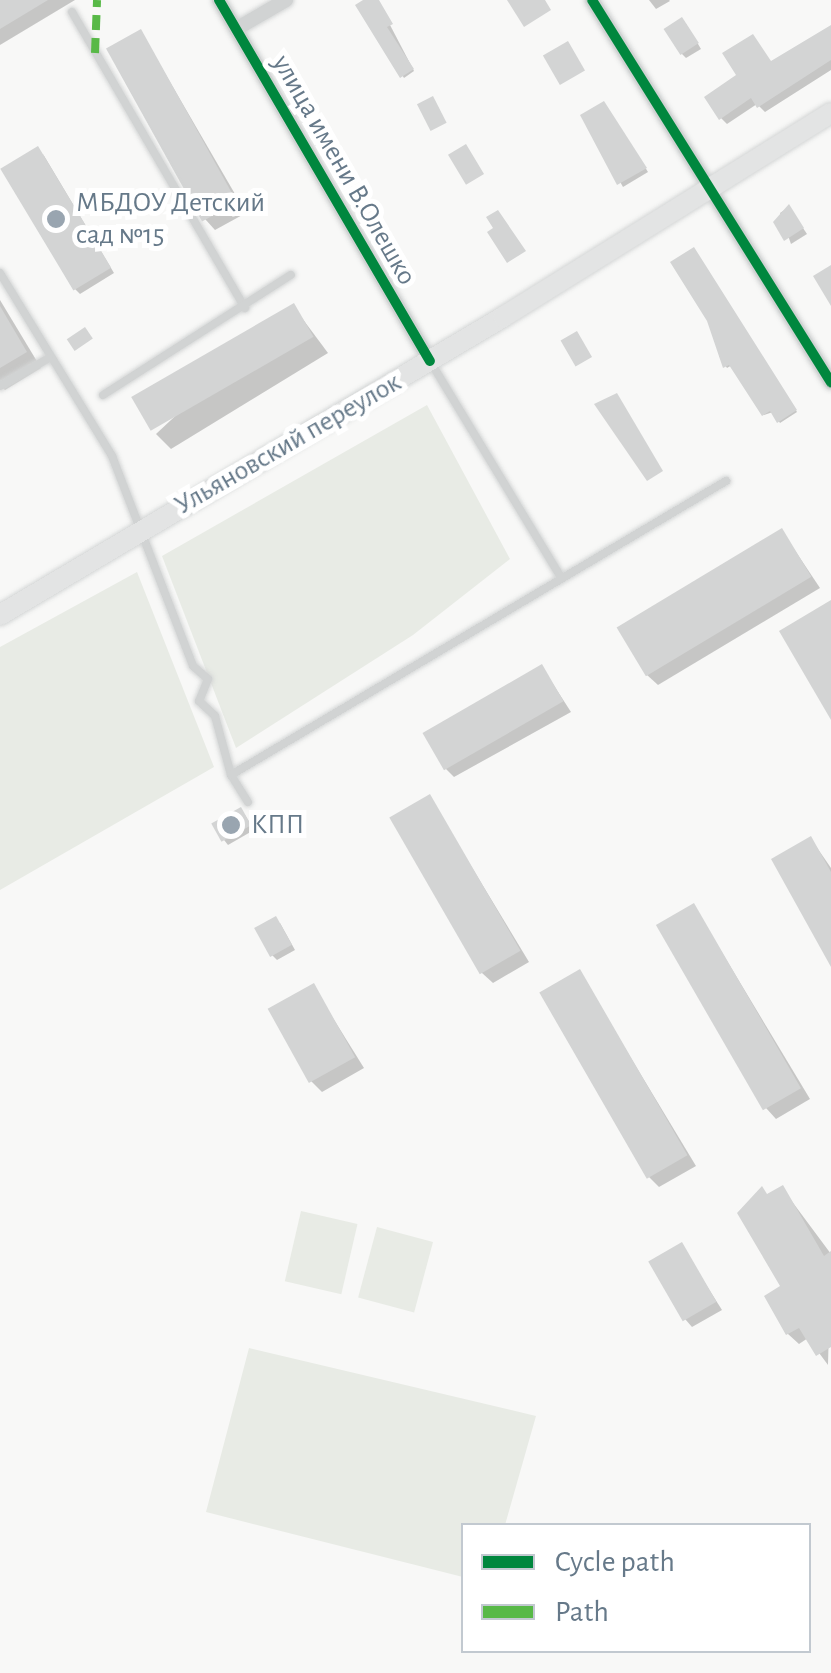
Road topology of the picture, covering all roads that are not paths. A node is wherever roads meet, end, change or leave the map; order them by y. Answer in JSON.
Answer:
{"nodes":[{"id":1,"x":220,"y":0,"type":"edge"},
{"id":2,"x":286,"y":0,"type":"edge"},
{"id":3,"x":592,"y":0,"type":"edge"},
{"id":4,"x":72,"y":12,"type":"dead end"},
{"id":5,"x":236,"y":29,"type":"junction"},
{"id":6,"x":831,"y":113,"type":"edge"},
{"id":7,"x":710,"y":188,"type":"junction"},
{"id":8,"x":0,"y":273,"type":"edge"},
{"id":9,"x":291,"y":275,"type":"dead end"},
{"id":10,"x":244,"y":308,"type":"junction"},
{"id":11,"x":49,"y":358,"type":"junction"},
{"id":12,"x":430,"y":361,"type":"junction"},
{"id":13,"x":831,"y":382,"type":"edge"},
{"id":14,"x":0,"y":386,"type":"edge"},
{"id":15,"x":103,"y":395,"type":"dead end"},
{"id":16,"x":726,"y":481,"type":"dead end"},
{"id":17,"x":140,"y":530,"type":"junction"},
{"id":18,"x":561,"y":578,"type":"junction"},
{"id":19,"x":0,"y":615,"type":"edge"},
{"id":20,"x":231,"y":775,"type":"junction"},
{"id":21,"x":248,"y":802,"type":"dead end"}],
"edges":[{"from":1,"to":5,"type":"street","name":"улица имени В.Олешко"},
{"from":2,"to":5,"type":"street"},
{"from":3,"to":7,"type":"street"},
{"from":4,"to":10,"type":"lane"},
{"from":5,"to":12,"type":"street","name":"улица имени В.Олешко"},
{"from":6,"to":7,"type":"main road","name":"Ульяновский переулок"},
{"from":7,"to":12,"type":"main road","name":"Ульяновский переулок"},
{"from":7,"to":13,"type":"street"},
{"from":8,"to":11,"type":"lane"},
{"from":9,"to":10,"type":"lane"},
{"from":10,"to":15,"type":"lane"},
{"from":11,"to":14,"type":"lane"},
{"from":11,"to":17,"type":"lane"},
{"from":12,"to":17,"type":"main road","name":"Ульяновский переулок"},
{"from":12,"to":18,"type":"lane"},
{"from":16,"to":18,"type":"lane"},
{"from":17,"to":19,"type":"main road","name":"Ульяновский переулок"},
{"from":17,"to":20,"type":"lane"},
{"from":18,"to":20,"type":"lane"},
{"from":20,"to":21,"type":"lane"}]}
